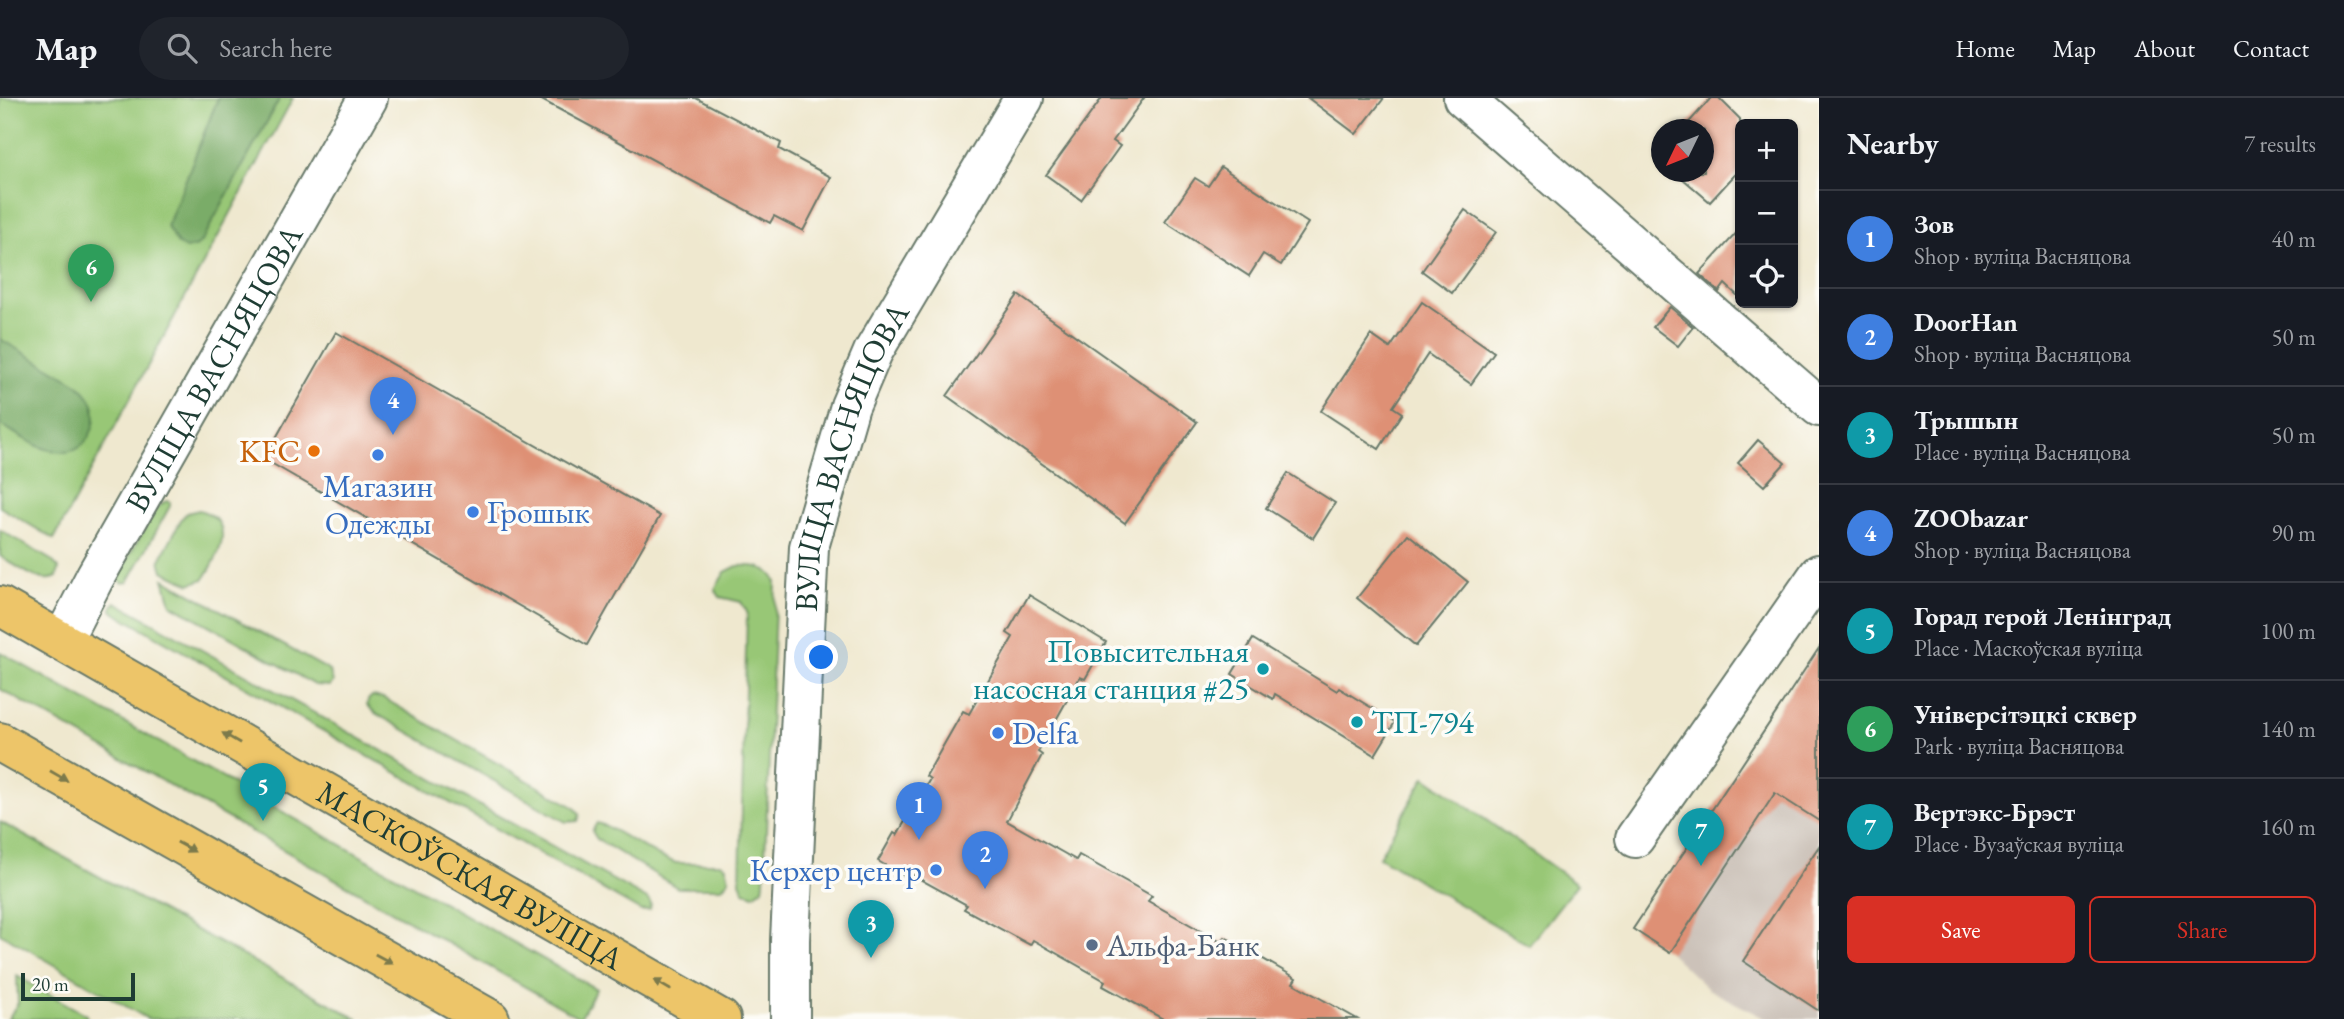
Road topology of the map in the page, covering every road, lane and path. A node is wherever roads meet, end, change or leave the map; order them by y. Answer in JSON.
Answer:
{"nodes":[{"id":1,"x":368,"y":98,"type":"edge"},
{"id":2,"x":1024,"y":98,"type":"edge"},
{"id":3,"x":1463,"y":98,"type":"edge"},
{"id":4,"x":1819,"y":407,"type":"edge"},
{"id":5,"x":1819,"y":574,"type":"edge"},
{"id":6,"x":0,"y":606,"type":"edge"},
{"id":7,"x":62,"y":640,"type":"junction"},
{"id":8,"x":0,"y":742,"type":"edge"},
{"id":9,"x":1636,"y":838,"type":"dead end"},
{"id":10,"x":490,"y":1019,"type":"edge"},
{"id":11,"x":721,"y":1019,"type":"edge"},
{"id":12,"x":790,"y":1019,"type":"edge"}],
"edges":[{"from":1,"to":7,"type":"street","name":"ВУЛІЦА ВАСНЯЦОВА"},
{"from":2,"to":12,"type":"street","name":"ВУЛІЦА ВАСНЯЦОВА"},
{"from":3,"to":4,"type":"street"},
{"from":5,"to":9,"type":"street"},
{"from":6,"to":7,"type":"main road","name":"МАСКОЎСКАЯ ВУЛІЦА"},
{"from":11,"to":7,"type":"main road","name":"МАСКОЎСКАЯ ВУЛІЦА","one_way":true},
{"from":8,"to":10,"type":"main road","one_way":true}]}
